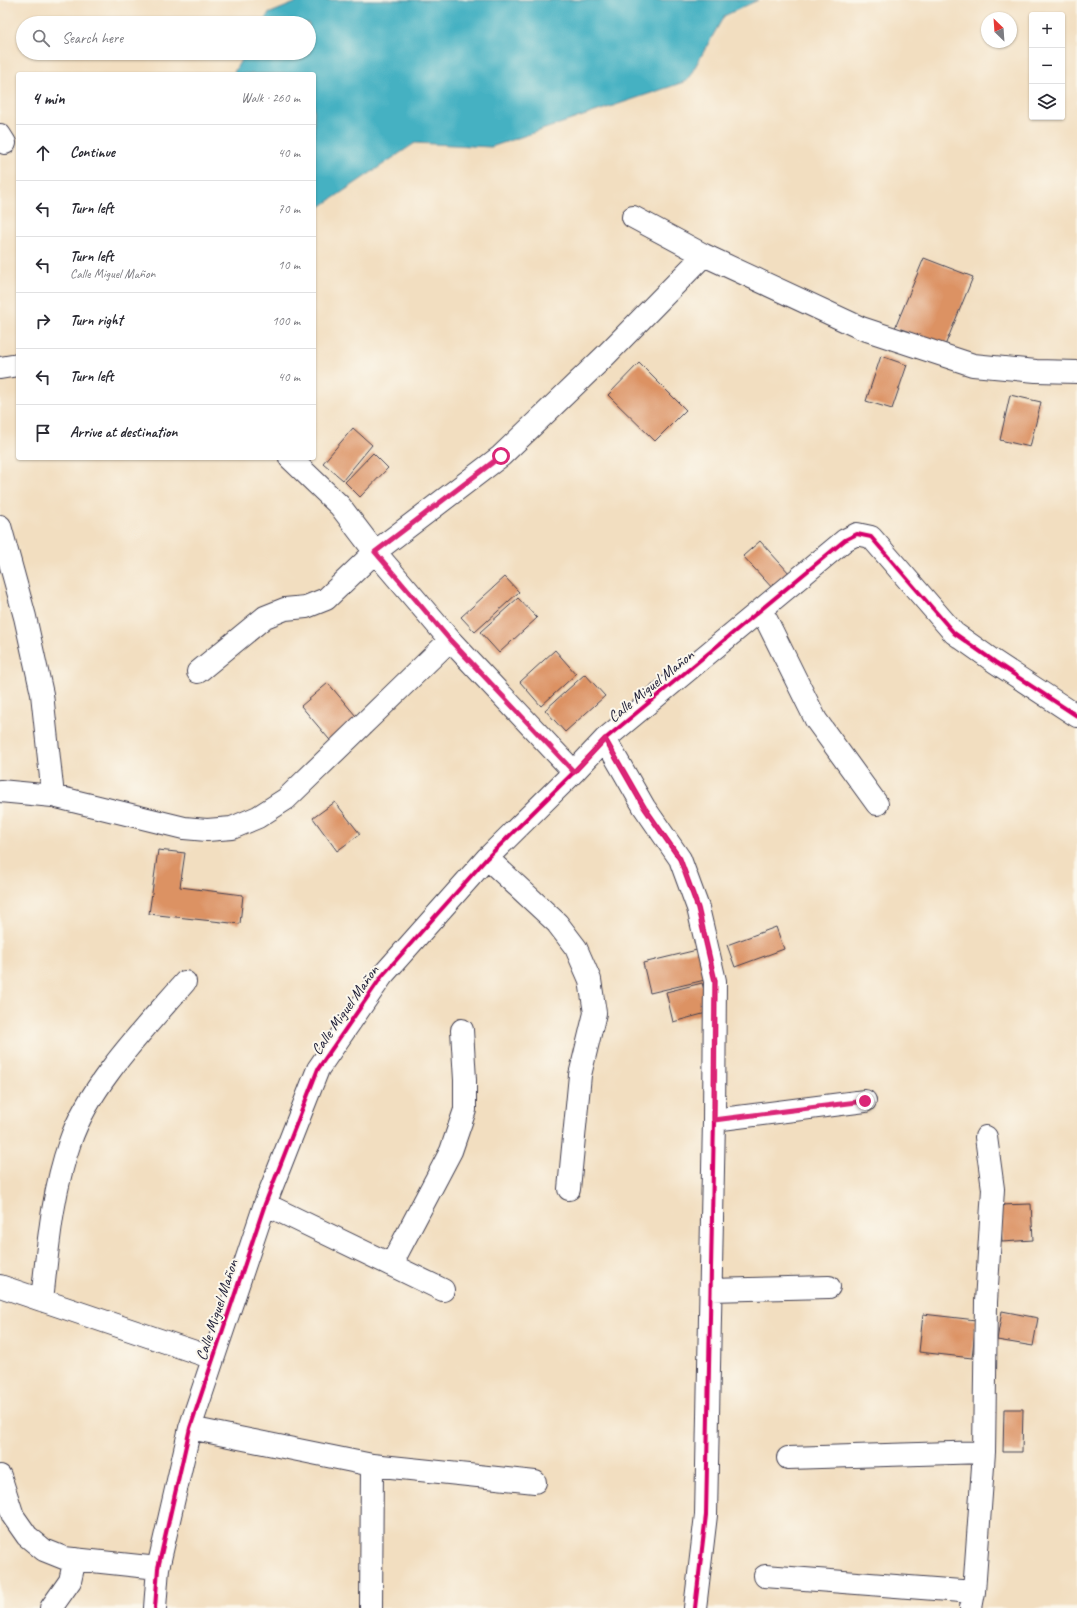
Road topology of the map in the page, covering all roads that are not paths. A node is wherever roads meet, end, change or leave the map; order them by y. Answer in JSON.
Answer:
{"nodes":[{"id":1,"x":633,"y":217,"type":"dead end"},
{"id":2,"x":704,"y":255,"type":"junction"},
{"id":3,"x":16,"y":365,"type":"edge"},
{"id":4,"x":0,"y":368,"type":"edge"},
{"id":5,"x":1077,"y":372,"type":"edge"},
{"id":6,"x":292,"y":460,"type":"edge"},
{"id":7,"x":0,"y":526,"type":"edge"},
{"id":8,"x":375,"y":552,"type":"junction"},
{"id":9,"x":762,"y":611,"type":"junction"},
{"id":10,"x":450,"y":640,"type":"junction"},
{"id":11,"x":198,"y":672,"type":"dead end"},
{"id":12,"x":1077,"y":716,"type":"edge"},
{"id":13,"x":605,"y":739,"type":"junction"},
{"id":14,"x":574,"y":772,"type":"junction"},
{"id":15,"x":0,"y":791,"type":"edge"},
{"id":16,"x":53,"y":796,"type":"junction"},
{"id":17,"x":877,"y":804,"type":"dead end"},
{"id":18,"x":487,"y":858,"type":"junction"},
{"id":19,"x":185,"y":982,"type":"dead end"},
{"id":20,"x":462,"y":1030,"type":"dead end"},
{"id":21,"x":865,"y":1101,"type":"dead end"},
{"id":22,"x":714,"y":1120,"type":"junction"},
{"id":23,"x":986,"y":1137,"type":"dead end"},
{"id":24,"x":569,"y":1189,"type":"dead end"},
{"id":25,"x":265,"y":1204,"type":"junction"},
{"id":26,"x":391,"y":1265,"type":"junction"},
{"id":27,"x":0,"y":1286,"type":"edge"},
{"id":28,"x":829,"y":1287,"type":"dead end"},
{"id":29,"x":443,"y":1290,"type":"dead end"},
{"id":30,"x":711,"y":1290,"type":"junction"},
{"id":31,"x":42,"y":1300,"type":"junction"},
{"id":32,"x":213,"y":1358,"type":"junction"},
{"id":33,"x":190,"y":1428,"type":"junction"},
{"id":34,"x":984,"y":1452,"type":"junction"},
{"id":35,"x":788,"y":1458,"type":"dead end"},
{"id":36,"x":372,"y":1465,"type":"junction"},
{"id":37,"x":0,"y":1476,"type":"edge"},
{"id":38,"x":535,"y":1482,"type":"dead end"},
{"id":39,"x":75,"y":1559,"type":"junction"},
{"id":40,"x":158,"y":1568,"type":"junction"},
{"id":41,"x":765,"y":1576,"type":"dead end"},
{"id":42,"x":973,"y":1600,"type":"edge"},
{"id":43,"x":51,"y":1608,"type":"edge"},
{"id":44,"x":155,"y":1608,"type":"edge"},
{"id":45,"x":371,"y":1608,"type":"edge"},
{"id":46,"x":695,"y":1608,"type":"edge"}],
"edges":[{"from":1,"to":2,"type":"street"},
{"from":2,"to":5,"type":"street"},
{"from":2,"to":8,"type":"street"},
{"from":3,"to":4,"type":"street"},
{"from":6,"to":8,"type":"street"},
{"from":7,"to":16,"type":"street"},
{"from":8,"to":10,"type":"street"},
{"from":8,"to":11,"type":"street"},
{"from":9,"to":12,"type":"street","name":"Calle Miguel Mañon"},
{"from":9,"to":13,"type":"street","name":"Calle Miguel Mañon"},
{"from":9,"to":17,"type":"street"},
{"from":10,"to":14,"type":"street"},
{"from":10,"to":16,"type":"street"},
{"from":13,"to":14,"type":"street","name":"Calle Miguel Mañon"},
{"from":13,"to":22,"type":"street"},
{"from":14,"to":18,"type":"street","name":"Calle Miguel Mañon"},
{"from":15,"to":16,"type":"street"},
{"from":18,"to":24,"type":"street"},
{"from":18,"to":25,"type":"street","name":"Calle Miguel Mañon"},
{"from":19,"to":31,"type":"street"},
{"from":20,"to":26,"type":"street"},
{"from":21,"to":22,"type":"street"},
{"from":22,"to":30,"type":"street"},
{"from":23,"to":34,"type":"street"},
{"from":25,"to":26,"type":"street"},
{"from":25,"to":32,"type":"street","name":"Calle Miguel Mañon"},
{"from":26,"to":29,"type":"street"},
{"from":27,"to":31,"type":"street"},
{"from":28,"to":30,"type":"street"},
{"from":30,"to":46,"type":"street"},
{"from":31,"to":32,"type":"street"},
{"from":32,"to":33,"type":"street","name":"Calle Miguel Mañon"},
{"from":33,"to":36,"type":"street"},
{"from":33,"to":40,"type":"street","name":"Calle Miguel Mañon"},
{"from":34,"to":35,"type":"street"},
{"from":34,"to":42,"type":"street"},
{"from":36,"to":38,"type":"street"},
{"from":36,"to":45,"type":"street"},
{"from":37,"to":39,"type":"street"},
{"from":39,"to":40,"type":"street"},
{"from":39,"to":43,"type":"street"},
{"from":40,"to":44,"type":"street","name":"Calle Miguel Mañon"},
{"from":41,"to":42,"type":"street"}]}
